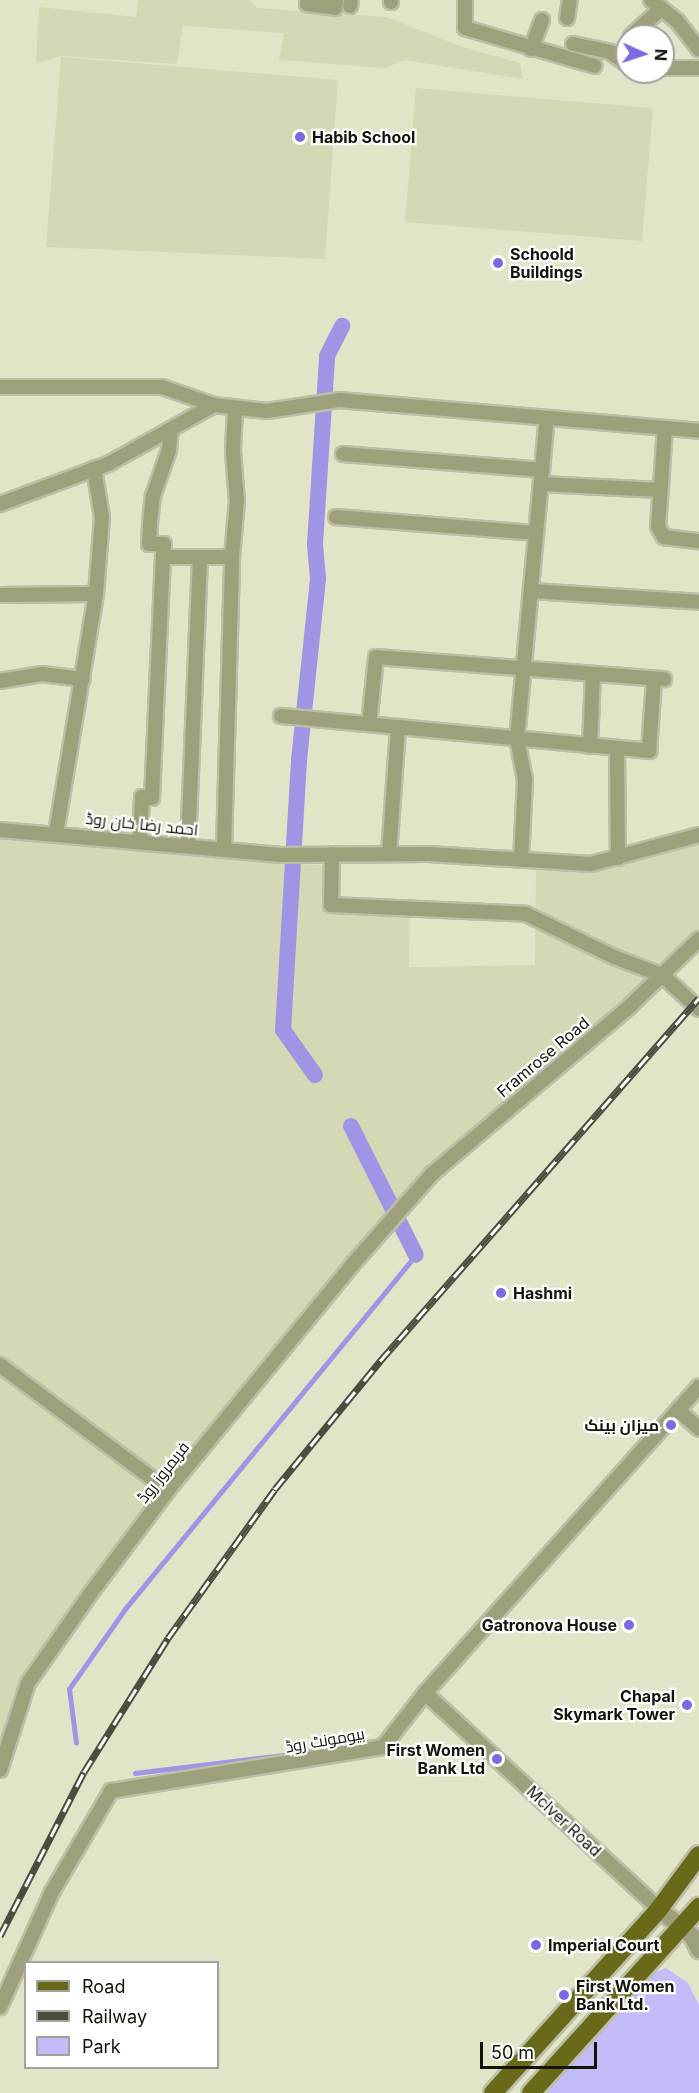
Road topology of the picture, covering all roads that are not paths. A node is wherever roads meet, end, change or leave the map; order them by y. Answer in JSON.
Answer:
{"nodes":[{"id":1,"x":308,"y":0,"type":"edge"},
{"id":2,"x":336,"y":0,"type":"edge"},
{"id":3,"x":465,"y":0,"type":"edge"},
{"id":4,"x":570,"y":0,"type":"edge"},
{"id":5,"x":656,"y":5,"type":"edge"},
{"id":6,"x":567,"y":18,"type":"dead end"},
{"id":7,"x":542,"y":20,"type":"dead end"},
{"id":8,"x":641,"y":24,"type":"edge"},
{"id":9,"x":573,"y":44,"type":"dead end"},
{"id":10,"x":699,"y":49,"type":"edge"},
{"id":11,"x":531,"y":50,"type":"junction"},
{"id":12,"x":615,"y":56,"type":"edge"},
{"id":13,"x":595,"y":66,"type":"dead end"},
{"id":14,"x":675,"y":68,"type":"edge"},
{"id":15,"x":699,"y":68,"type":"edge"},
{"id":16,"x":0,"y":387,"type":"edge"},
{"id":17,"x":214,"y":405,"type":"junction"},
{"id":18,"x":235,"y":408,"type":"junction"},
{"id":19,"x":547,"y":418,"type":"junction"},
{"id":20,"x":665,"y":428,"type":"junction"},
{"id":21,"x":171,"y":429,"type":"junction"},
{"id":22,"x":699,"y":431,"type":"edge"},
{"id":23,"x":343,"y":454,"type":"dead end"},
{"id":24,"x":94,"y":469,"type":"junction"},
{"id":25,"x":542,"y":477,"type":"junction"},
{"id":26,"x":659,"y":490,"type":"junction"},
{"id":27,"x":0,"y":504,"type":"edge"},
{"id":28,"x":336,"y":517,"type":"dead end"},
{"id":29,"x":536,"y":533,"type":"junction"},
{"id":30,"x":699,"y":541,"type":"edge"},
{"id":31,"x":163,"y":557,"type":"junction"},
{"id":32,"x":200,"y":557,"type":"junction"},
{"id":33,"x":232,"y":557,"type":"junction"},
{"id":34,"x":531,"y":591,"type":"junction"},
{"id":35,"x":96,"y":594,"type":"junction"},
{"id":36,"x":0,"y":595,"type":"edge"},
{"id":37,"x":699,"y":602,"type":"edge"},
{"id":38,"x":524,"y":671,"type":"junction"},
{"id":39,"x":593,"y":675,"type":"junction"},
{"id":40,"x":83,"y":679,"type":"junction"},
{"id":41,"x":0,"y":681,"type":"edge"},
{"id":42,"x":281,"y":716,"type":"dead end"},
{"id":43,"x":369,"y":724,"type":"junction"},
{"id":44,"x":398,"y":727,"type":"junction"},
{"id":45,"x":518,"y":739,"type":"junction"},
{"id":46,"x":590,"y":746,"type":"junction"},
{"id":47,"x":616,"y":748,"type":"junction"},
{"id":48,"x":0,"y":830,"type":"edge"},
{"id":49,"x":56,"y":833,"type":"junction"},
{"id":50,"x":699,"y":835,"type":"edge"},
{"id":51,"x":140,"y":840,"type":"junction"},
{"id":52,"x":188,"y":845,"type":"junction"},
{"id":53,"x":224,"y":849,"type":"junction"},
{"id":54,"x":332,"y":854,"type":"junction"},
{"id":55,"x":389,"y":854,"type":"junction"},
{"id":56,"x":618,"y":858,"type":"junction"},
{"id":57,"x":521,"y":860,"type":"junction"},
{"id":58,"x":699,"y":939,"type":"edge"},
{"id":59,"x":662,"y":975,"type":"junction"},
{"id":60,"x":699,"y":1009,"type":"edge"},
{"id":61,"x":392,"y":1218,"type":"joint"},
{"id":62,"x":0,"y":1365,"type":"edge"},
{"id":63,"x":699,"y":1388,"type":"edge"},
{"id":64,"x":678,"y":1410,"type":"junction"},
{"id":65,"x":699,"y":1429,"type":"edge"},
{"id":66,"x":168,"y":1490,"type":"junction"},
{"id":67,"x":425,"y":1693,"type":"junction"},
{"id":68,"x":0,"y":1770,"type":"edge"},
{"id":69,"x":699,"y":1855,"type":"edge"},
{"id":70,"x":699,"y":1907,"type":"edge"},
{"id":71,"x":659,"y":1909,"type":"junction"},
{"id":72,"x":681,"y":1927,"type":"junction"},
{"id":73,"x":699,"y":1950,"type":"edge"},
{"id":74,"x":0,"y":2007,"type":"edge"},
{"id":75,"x":493,"y":2093,"type":"edge"},
{"id":76,"x":531,"y":2093,"type":"edge"}],
"edges":[{"from":1,"to":2,"type":"street"},
{"from":3,"to":11,"type":"street"},
{"from":4,"to":6,"type":"street"},
{"from":5,"to":8,"type":"street"},
{"from":5,"to":10,"type":"street"},
{"from":7,"to":11,"type":"street"},
{"from":9,"to":12,"type":"street"},
{"from":11,"to":13,"type":"street"},
{"from":14,"to":15,"type":"street"},
{"from":16,"to":17,"type":"street"},
{"from":17,"to":18,"type":"street"},
{"from":17,"to":21,"type":"street"},
{"from":18,"to":19,"type":"street"},
{"from":18,"to":33,"type":"street"},
{"from":19,"to":20,"type":"street"},
{"from":19,"to":25,"type":"street"},
{"from":20,"to":22,"type":"street"},
{"from":20,"to":26,"type":"street"},
{"from":21,"to":24,"type":"street"},
{"from":21,"to":31,"type":"street"},
{"from":23,"to":25,"type":"street"},
{"from":24,"to":27,"type":"street"},
{"from":24,"to":35,"type":"street"},
{"from":25,"to":26,"type":"street"},
{"from":25,"to":29,"type":"street"},
{"from":26,"to":30,"type":"street"},
{"from":28,"to":29,"type":"street"},
{"from":29,"to":34,"type":"street"},
{"from":31,"to":32,"type":"street"},
{"from":31,"to":51,"type":"street"},
{"from":32,"to":33,"type":"street"},
{"from":32,"to":52,"type":"street"},
{"from":33,"to":53,"type":"street"},
{"from":34,"to":37,"type":"street"},
{"from":34,"to":38,"type":"street"},
{"from":35,"to":36,"type":"street"},
{"from":35,"to":40,"type":"street"},
{"from":38,"to":39,"type":"street"},
{"from":38,"to":43,"type":"street"},
{"from":38,"to":45,"type":"street"},
{"from":39,"to":46,"type":"street"},
{"from":39,"to":47,"type":"street"},
{"from":40,"to":41,"type":"street"},
{"from":40,"to":49,"type":"street"},
{"from":42,"to":43,"type":"street"},
{"from":43,"to":44,"type":"street"},
{"from":44,"to":45,"type":"street"},
{"from":44,"to":55,"type":"street"},
{"from":45,"to":46,"type":"street"},
{"from":45,"to":57,"type":"street"},
{"from":46,"to":47,"type":"street"},
{"from":47,"to":56,"type":"street"},
{"from":48,"to":49,"type":"street","name":"احمد رضا خان روڈ"},
{"from":49,"to":51,"type":"street","name":"احمد رضا خان روڈ"},
{"from":50,"to":56,"type":"street","name":"احمد رضا خان روڈ"},
{"from":51,"to":52,"type":"street","name":"احمد رضا خان روڈ"},
{"from":52,"to":53,"type":"street","name":"احمد رضا خان روڈ"},
{"from":53,"to":54,"type":"street","name":"احمد رضا خان روڈ"},
{"from":54,"to":55,"type":"street","name":"احمد رضا خان روڈ"},
{"from":54,"to":59,"type":"street"},
{"from":55,"to":57,"type":"street","name":"احمد رضا خان روڈ"},
{"from":56,"to":57,"type":"street","name":"احمد رضا خان روڈ"},
{"from":58,"to":59,"type":"street","name":"Framrose Road"},
{"from":59,"to":60,"type":"street"},
{"from":59,"to":61,"type":"street","name":"Framrose Road"},
{"from":61,"to":66,"type":"street","name":"فریمروز روڈ"},
{"from":62,"to":66,"type":"street"},
{"from":63,"to":64,"type":"street","name":"بیومونٹ روڈ"},
{"from":64,"to":65,"type":"street"},
{"from":64,"to":67,"type":"street","name":"بیومونٹ روڈ"},
{"from":66,"to":68,"type":"street","name":"فریمروز روڈ"},
{"from":67,"to":71,"type":"street","name":"Mclver Road"},
{"from":67,"to":74,"type":"street","name":"بیومونٹ روڈ"},
{"from":69,"to":71,"type":"main road"},
{"from":70,"to":72,"type":"main road"},
{"from":71,"to":72,"type":"street","name":"Mclver Road"},
{"from":71,"to":75,"type":"main road"},
{"from":72,"to":73,"type":"street","name":"Mclver Road"},
{"from":72,"to":76,"type":"main road"}]}
